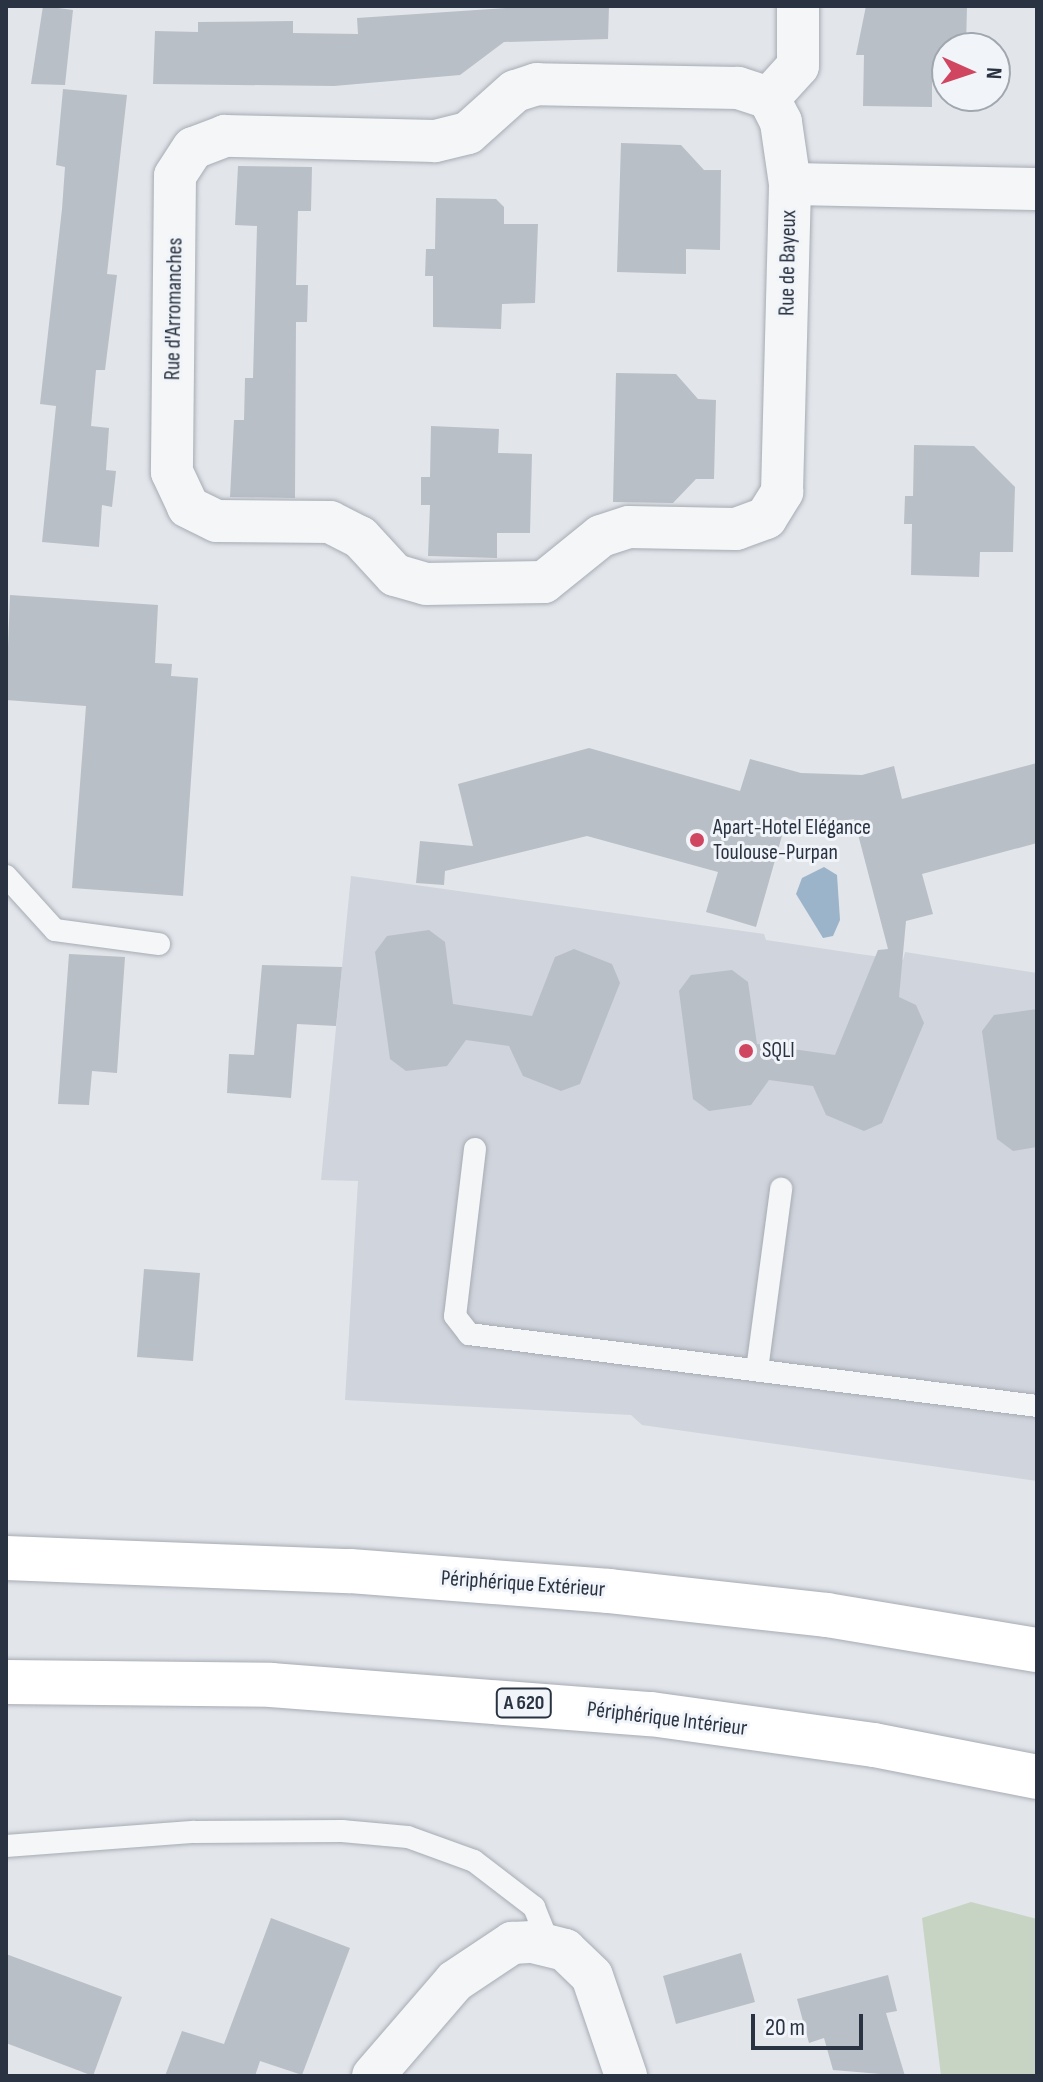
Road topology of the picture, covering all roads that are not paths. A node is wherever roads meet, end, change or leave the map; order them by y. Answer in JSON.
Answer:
{"nodes":[{"id":1,"x":798,"y":6,"type":"edge"},
{"id":2,"x":769,"y":98,"type":"junction"},
{"id":3,"x":790,"y":184,"type":"junction"},
{"id":4,"x":1037,"y":189,"type":"edge"},
{"id":5,"x":782,"y":492,"type":"joint"},
{"id":6,"x":6,"y":876,"type":"edge"},
{"id":7,"x":159,"y":944,"type":"dead end"},
{"id":8,"x":475,"y":1149,"type":"dead end"},
{"id":9,"x":781,"y":1189,"type":"dead end"},
{"id":10,"x":757,"y":1370,"type":"junction"},
{"id":11,"x":1037,"y":1406,"type":"edge"},
{"id":12,"x":6,"y":1558,"type":"edge"},
{"id":13,"x":1037,"y":1650,"type":"edge"},
{"id":14,"x":6,"y":1682,"type":"edge"},
{"id":15,"x":1037,"y":1777,"type":"edge"},
{"id":16,"x":6,"y":1846,"type":"edge"},
{"id":17,"x":549,"y":1944,"type":"junction"},
{"id":18,"x":373,"y":2076,"type":"edge"},
{"id":19,"x":626,"y":2076,"type":"edge"}],
"edges":[{"from":1,"to":2,"type":"street"},
{"from":2,"to":3,"type":"street"},
{"from":2,"to":5,"type":"street","name":"Rue d'Arromanches"},
{"from":3,"to":4,"type":"street","name":"Rue de Bayeux"},
{"from":3,"to":5,"type":"street","name":"Rue de Bayeux"},
{"from":6,"to":7,"type":"lane"},
{"from":8,"to":10,"type":"lane"},
{"from":9,"to":10,"type":"lane"},
{"from":10,"to":11,"type":"lane"},
{"from":12,"to":13,"type":"highway","name":"Périphérique Extérieur"},
{"from":14,"to":15,"type":"highway","name":"Périphérique Intérieur","number":"A 620"},
{"from":16,"to":17,"type":"lane"},
{"from":17,"to":18,"type":"street"},
{"from":17,"to":19,"type":"street"}]}
